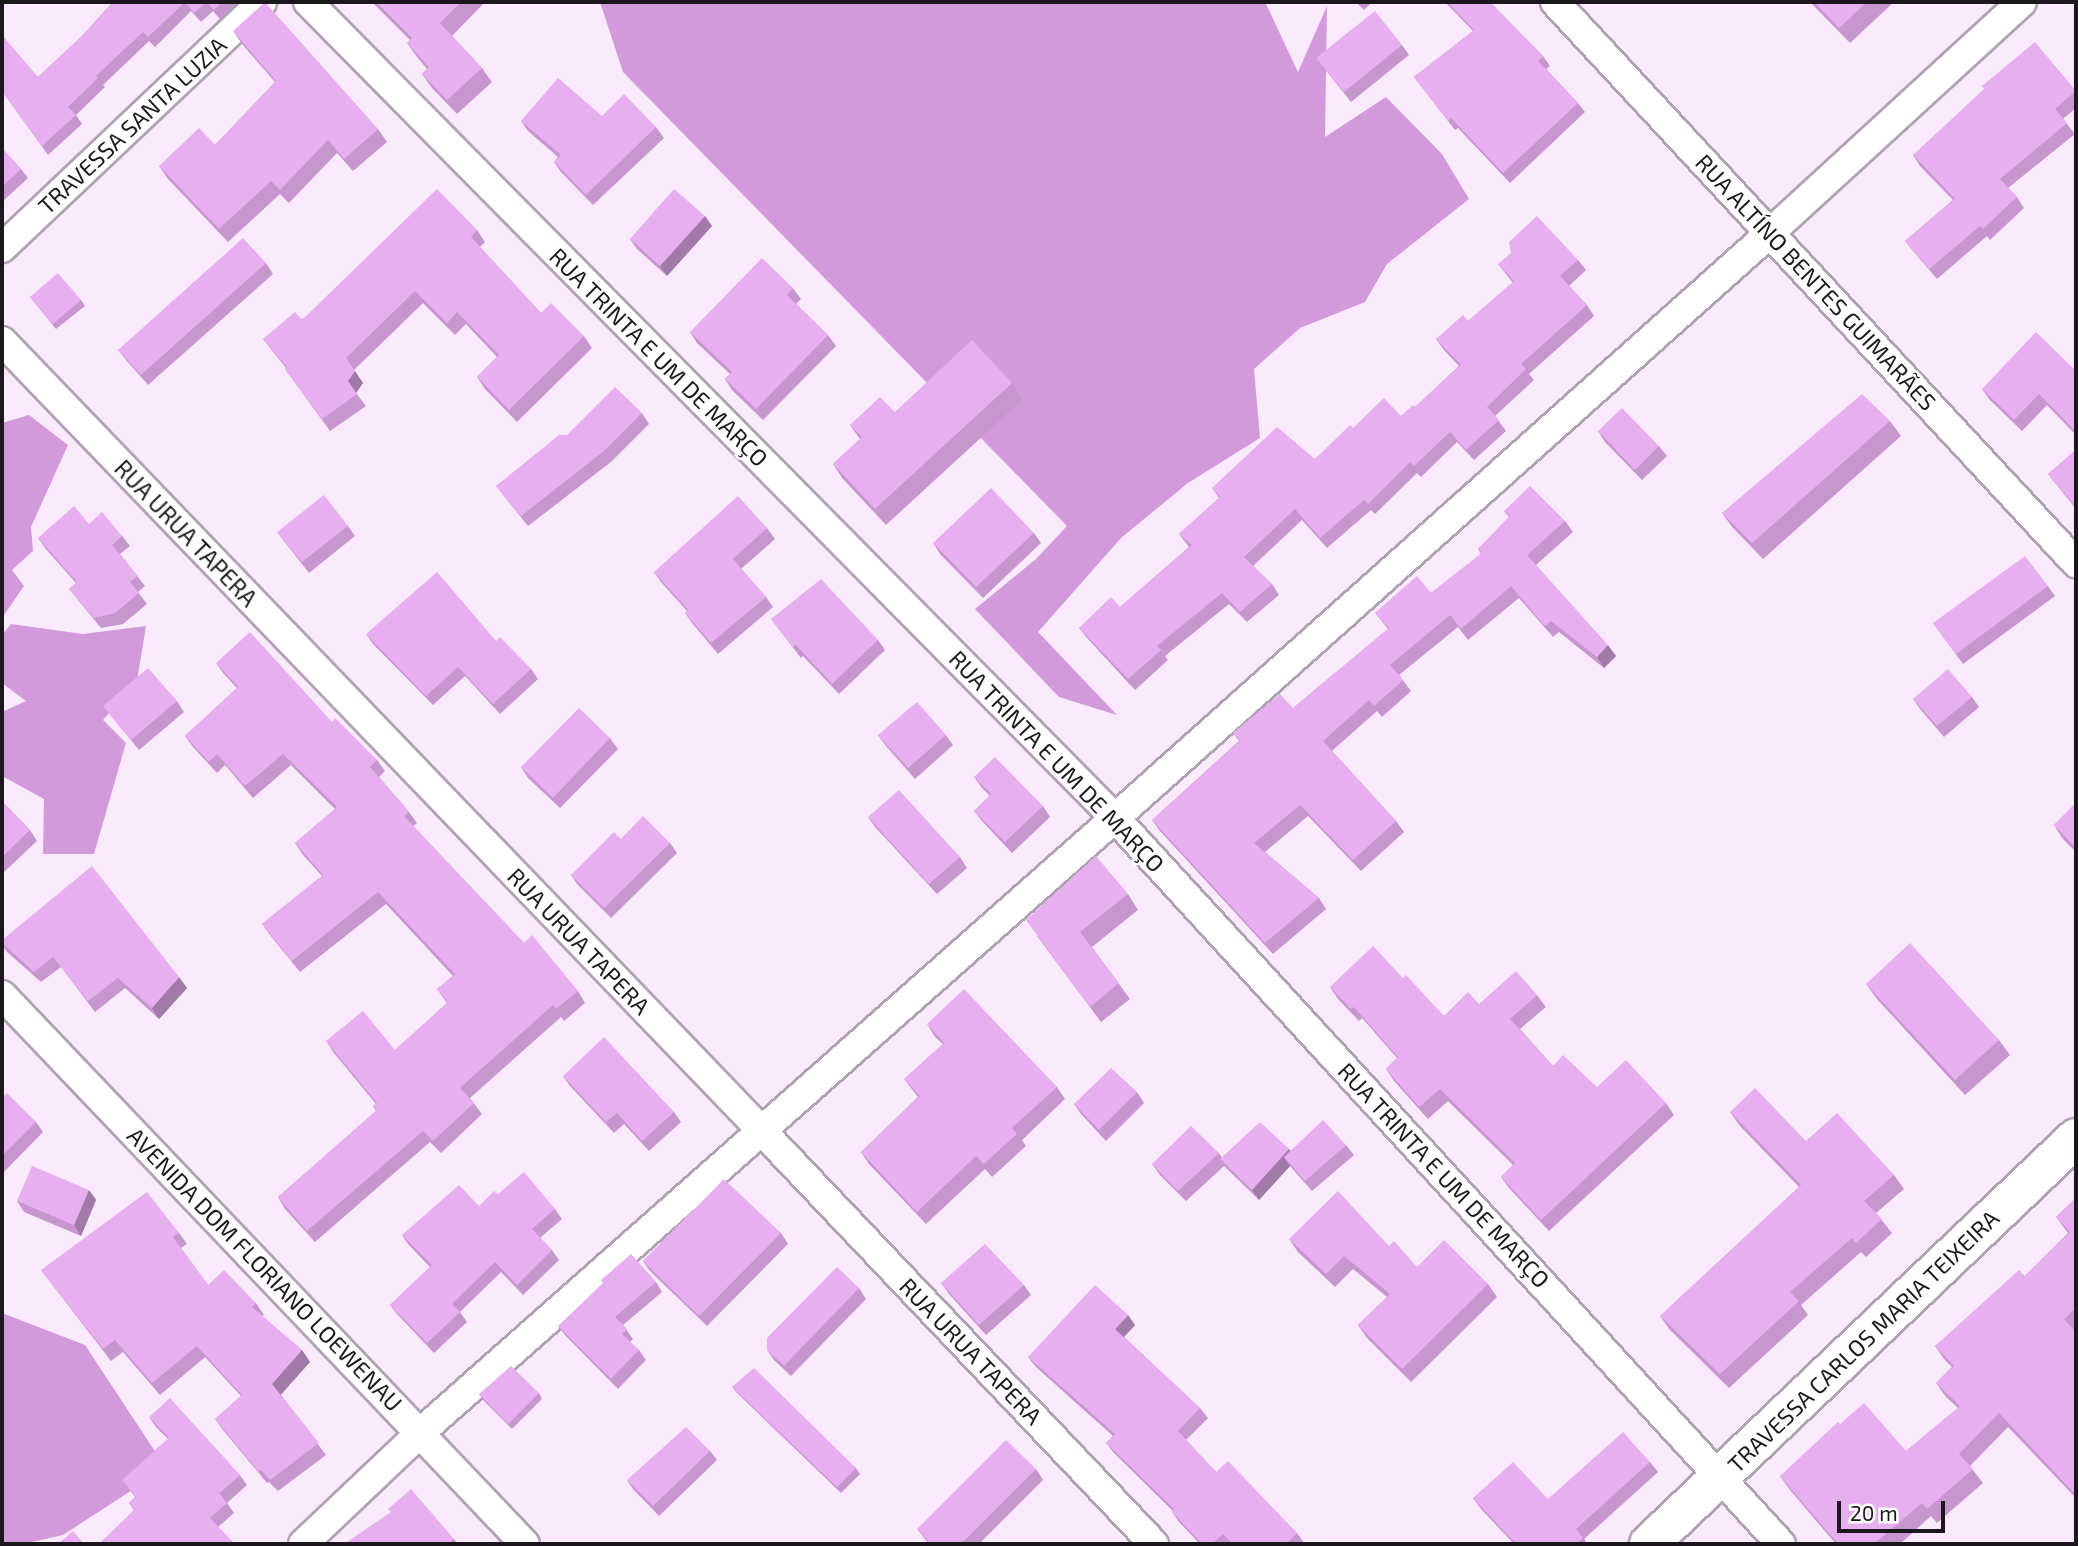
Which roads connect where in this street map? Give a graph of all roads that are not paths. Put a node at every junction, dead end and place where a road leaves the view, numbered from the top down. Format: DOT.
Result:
graph roads {
  1 [pos="262,2"];
  2 [pos="308,2"];
  3 [pos="1555,2"];
  4 [pos="2022,2"];
  5 [pos="1771,232"];
  6 [pos="2,248"];
  7 [pos="2,341"];
  8 [pos="2076,563"];
  9 [pos="1115,818"];
  10 [pos="2,995"];
  11 [pos="760,1129"];
  12 [pos="2076,1138"];
  13 [pos="421,1432"];
  14 [pos="1721,1477"];
  15 [pos="303,1544"];
  16 [pos="526,1544"];
  17 [pos="1154,1544"];
  18 [pos="1649,1544"];
  19 [pos="1781,1544"];
  1 -- 6 [label="street, TRAVESSA SANTA LUZIA"];
  2 -- 9 [label="street, RUA TRINTA E UM DE MARÇO"];
  3 -- 5 [label="street, RUA ALTÍNO BENTES GUIMARÃES"];
  4 -- 5 [label="street"];
  5 -- 8 [label="street, RUA ALTÍNO BENTES GUIMARÃES"];
  5 -- 9 [label="street"];
  7 -- 11 [label="street, RUA URUA TAPERA"];
  9 -- 11 [label="street"];
  9 -- 14 [label="street, RUA TRINTA E UM DE MARÇO"];
  10 -- 13 [label="street, AVENIDA DOM FLORIANO LOEWENAU"];
  11 -- 13 [label="street"];
  11 -- 17 [label="street, RUA URUA TAPERA"];
  12 -- 14 [label="main road, TRAVESSA CARLOS MARIA TEIXEIRA"];
  13 -- 15 [label="street"];
  13 -- 16 [label="street, AVENIDA DOM FLORIANO LOEWENAU"];
  14 -- 18 [label="main road, TRAVESSA CARLOS MARIA TEIXEIRA"];
  14 -- 19 [label="street, RUA TRINTA E UM DE MARÇO"];
}
